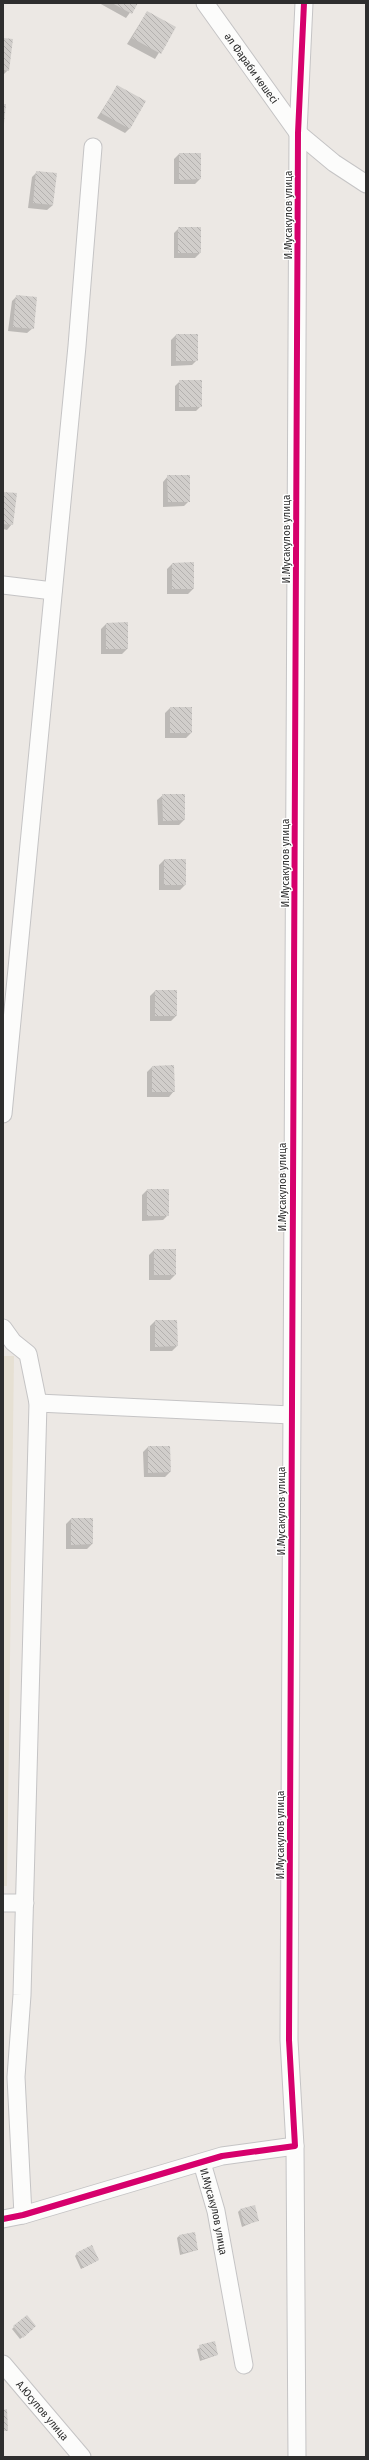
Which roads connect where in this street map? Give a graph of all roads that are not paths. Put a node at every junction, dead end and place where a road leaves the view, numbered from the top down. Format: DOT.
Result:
graph roads {
  1 [pos="205,3"];
  2 [pos="304,3"];
  3 [pos="298,133"];
  4 [pos="93,147"];
  5 [pos="366,184"];
  6 [pos="3,585"];
  7 [pos="53,591"];
  8 [pos="3,1114"];
  9 [pos="3,1328"];
  10 [pos="38,1404"];
  11 [pos="291,1415"];
  12 [pos="3,1903"];
  13 [pos="25,1903"];
  14 [pos="295,2146"];
  15 [pos="202,2162"];
  16 [pos="23,2215"];
  17 [pos="3,2219"];
  18 [pos="3,2364"];
  19 [pos="244,2365"];
  20 [pos="82,2457"];
  21 [pos="297,2457"];
  1 -- 3 [label="street, әл Фараби көшесі"];
  2 -- 3 [label="street, И.Мусакулов улица"];
  3 -- 5 [label="street, әл Фараби көшесі"];
  3 -- 11 [label="street, И.Мусакулов улица"];
  4 -- 7 [label="street"];
  6 -- 7 [label="street"];
  7 -- 8 [label="street"];
  9 -- 10 [label="street"];
  10 -- 11 [label="street"];
  10 -- 13 [label="street"];
  11 -- 14 [label="street, И.Мусакулов улица"];
  12 -- 13 [label="street"];
  13 -- 16 [label="street"];
  14 -- 15 [label="street, И.Мусакулов улица"];
  14 -- 21 [label="street"];
  15 -- 16 [label="street"];
  15 -- 19 [label="street, И.Мусакулов улица"];
  16 -- 17 [label="street"];
  18 -- 20 [label="street, А.Юсупов улица"];
}
